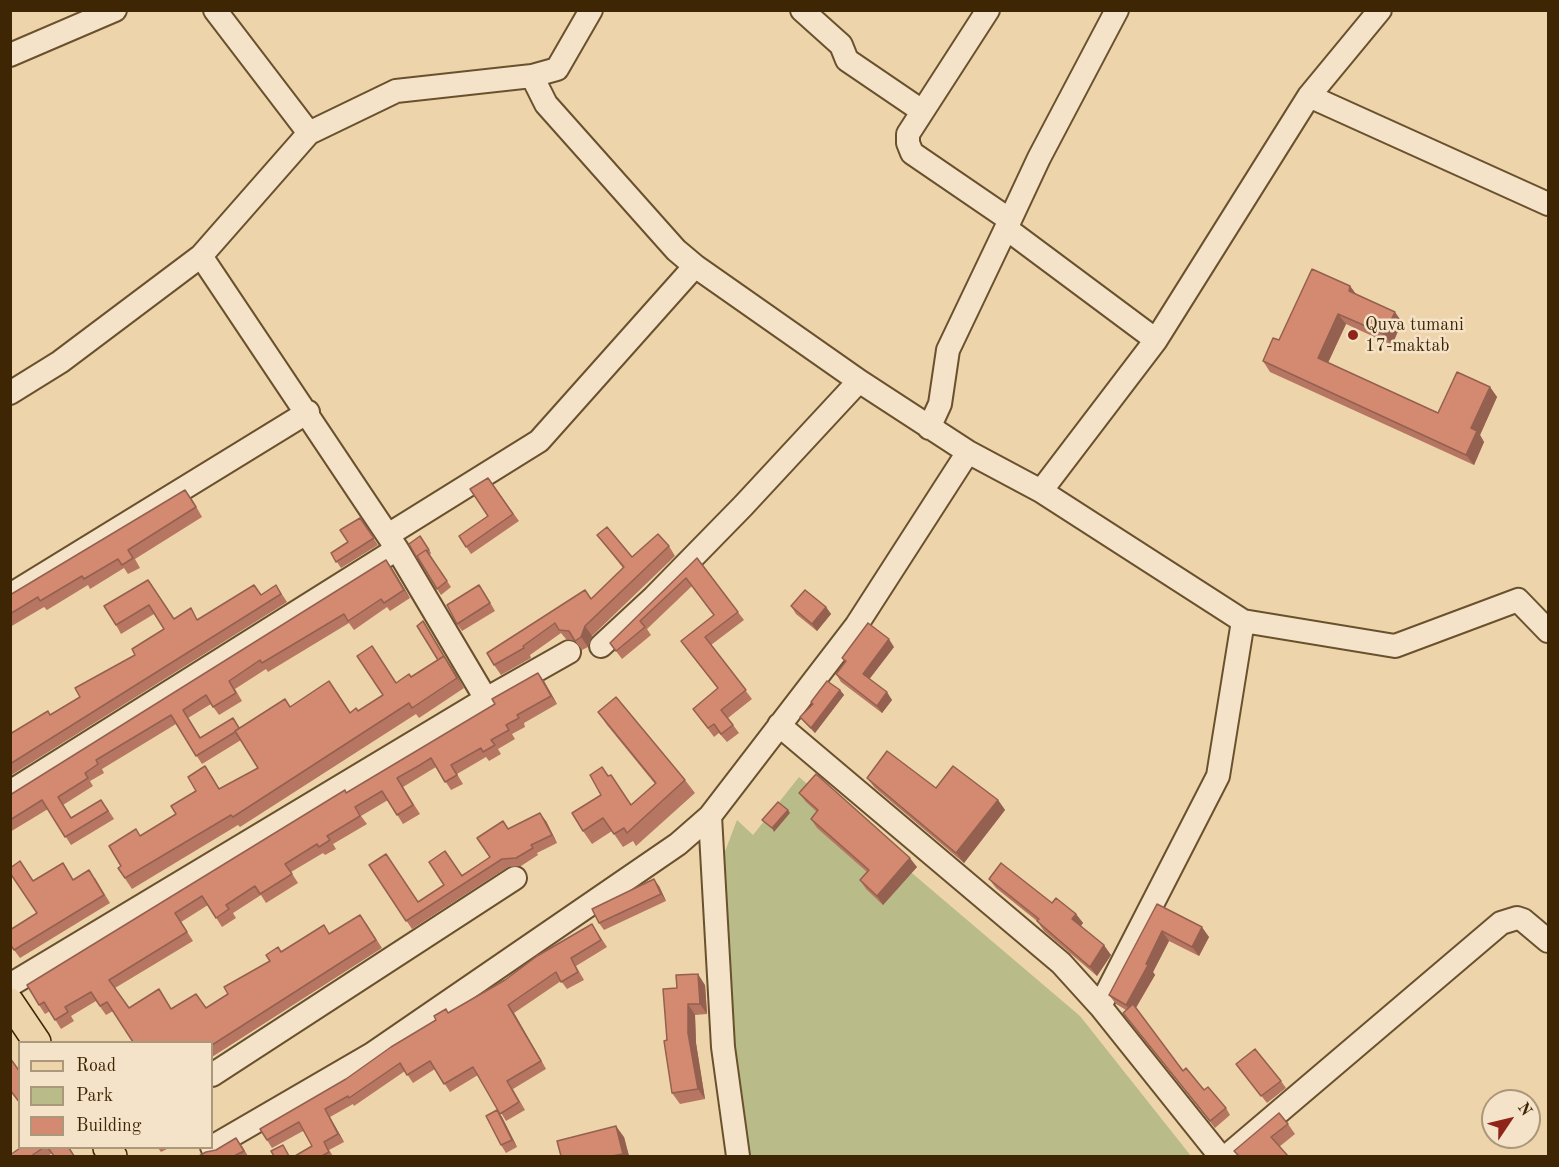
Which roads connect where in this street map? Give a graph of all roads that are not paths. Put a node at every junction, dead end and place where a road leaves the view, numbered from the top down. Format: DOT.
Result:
graph roads {
  1 [pos="115,10"];
  2 [pos="215,10"];
  3 [pos="591,10"];
  4 [pos="802,10"];
  5 [pos="988,10"];
  6 [pos="1117,10"];
  7 [pos="1380,10"];
  8 [pos="10,55"];
  9 [pos="532,76"];
  10 [pos="1309,96"];
  11 [pos="922,111"];
  12 [pos="309,133"];
  13 [pos="1548,204"];
  14 [pos="1009,224"];
  15 [pos="201,256"];
  16 [pos="695,266"];
  17 [pos="1156,340"];
  18 [pos="859,381"];
  19 [pos="10,393"];
  20 [pos="308,412"];
  21 [pos="929,428"];
  22 [pos="968,452"];
  23 [pos="1041,491"];
  24 [pos="392,542"];
  25 [pos="10,595"];
  26 [pos="1243,621"];
  27 [pos="1548,631"];
  28 [pos="601,646"];
  29 [pos="569,652"];
  30 [pos="486,699"];
  31 [pos="779,725"];
  32 [pos="10,792"];
  33 [pos="710,816"];
  34 [pos="515,878"];
  35 [pos="1548,941"];
  36 [pos="10,985"];
  37 [pos="10,1002"];
  38 [pos="1100,1006"];
  39 [pos="36,1041"];
  40 [pos="213,1074"];
  41 [pos="213,1146"];
  42 [pos="738,1156"];
  43 [pos="1220,1156"];
  44 [pos="1227,1156"];
  1 -- 8 [label="street"];
  2 -- 12 [label="street"];
  3 -- 9 [label="street"];
  4 -- 11 [label="street"];
  5 -- 11 [label="street"];
  6 -- 14 [label="street"];
  7 -- 10 [label="street"];
  9 -- 12 [label="street"];
  9 -- 16 [label="street"];
  10 -- 13 [label="street"];
  10 -- 17 [label="street"];
  11 -- 14 [label="street"];
  12 -- 15 [label="street"];
  14 -- 17 [label="street"];
  14 -- 21 [label="street"];
  15 -- 19 [label="street"];
  15 -- 20 [label="street"];
  16 -- 18 [label="street"];
  16 -- 24 [label="street"];
  17 -- 23 [label="street"];
  18 -- 21 [label="street"];
  18 -- 28 [label="street"];
  20 -- 24 [label="street"];
  20 -- 25 [label="street"];
  21 -- 22 [label="street"];
  22 -- 23 [label="street"];
  22 -- 31 [label="street"];
  23 -- 26 [label="street"];
  24 -- 30 [label="street"];
  24 -- 32 [label="street"];
  26 -- 27 [label="street"];
  26 -- 38 [label="street"];
  29 -- 30 [label="street"];
  30 -- 36 [label="street"];
  31 -- 33 [label="street"];
  31 -- 38 [label="street"];
  33 -- 41 [label="street"];
  33 -- 42 [label="street"];
  34 -- 40 [label="street"];
  35 -- 44 [label="street"];
  37 -- 39 [label="main road"];
  38 -- 43 [label="street"];
}
